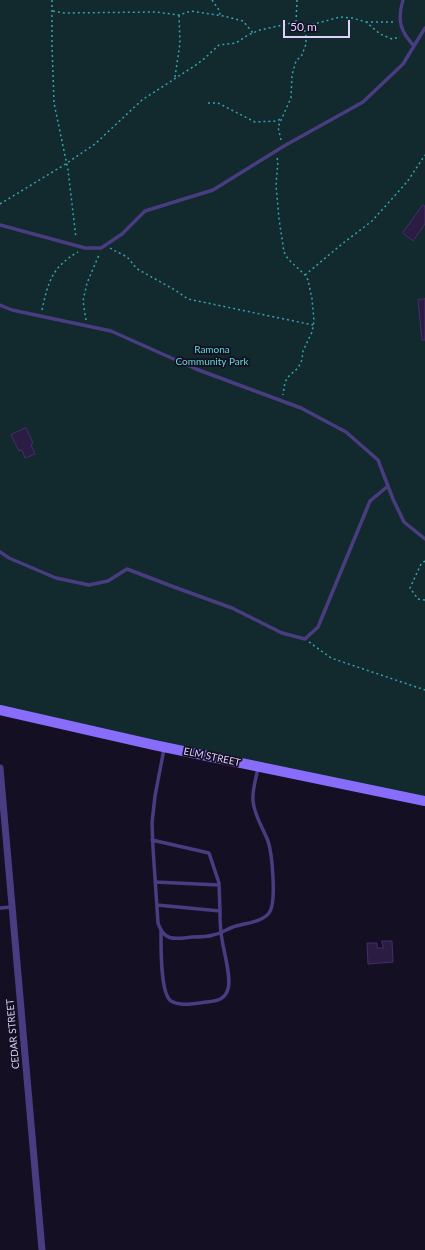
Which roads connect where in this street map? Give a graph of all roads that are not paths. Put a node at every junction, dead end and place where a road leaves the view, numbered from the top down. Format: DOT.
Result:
graph roads {
  1 [pos="403,0"];
  2 [pos="425,28"];
  3 [pos="414,46"];
  4 [pos="0,225"];
  5 [pos="0,305"];
  6 [pos="388,486"];
  7 [pos="425,539"];
  8 [pos="0,552"];
  9 [pos="0,710"];
  10 [pos="164,748"];
  11 [pos="258,767"];
  12 [pos="0,768"];
  13 [pos="425,801"];
  14 [pos="152,840"];
  15 [pos="155,882"];
  16 [pos="219,885"];
  17 [pos="157,906"];
  18 [pos="12,907"];
  19 [pos="0,908"];
  20 [pos="220,911"];
  21 [pos="161,930"];
  22 [pos="221,932"];
  23 [pos="42,1250"];
  1 -- 3 [label="lane"];
  2 -- 3 [label="lane"];
  3 -- 4 [label="lane"];
  5 -- 6 [label="lane"];
  6 -- 7 [label="lane"];
  6 -- 8 [label="lane"];
  9 -- 10 [label="street, ELM STREET"];
  10 -- 11 [label="street, ELM STREET"];
  10 -- 14 [label="lane"];
  11 -- 13 [label="street, ELM STREET"];
  11 -- 22 [label="lane"];
  12 -- 18 [label="street, CEDAR STREET"];
  14 -- 15 [label="lane"];
  14 -- 16 [label="lane"];
  15 -- 16 [label="lane"];
  15 -- 17 [label="lane"];
  16 -- 20 [label="lane"];
  17 -- 20 [label="lane"];
  17 -- 21 [label="lane"];
  18 -- 19 [label="lane"];
  18 -- 23 [label="street, CEDAR STREET"];
  20 -- 22 [label="lane"];
  21 -- 22 [label="lane"];
  21 -- 22 [label="lane"];
}
